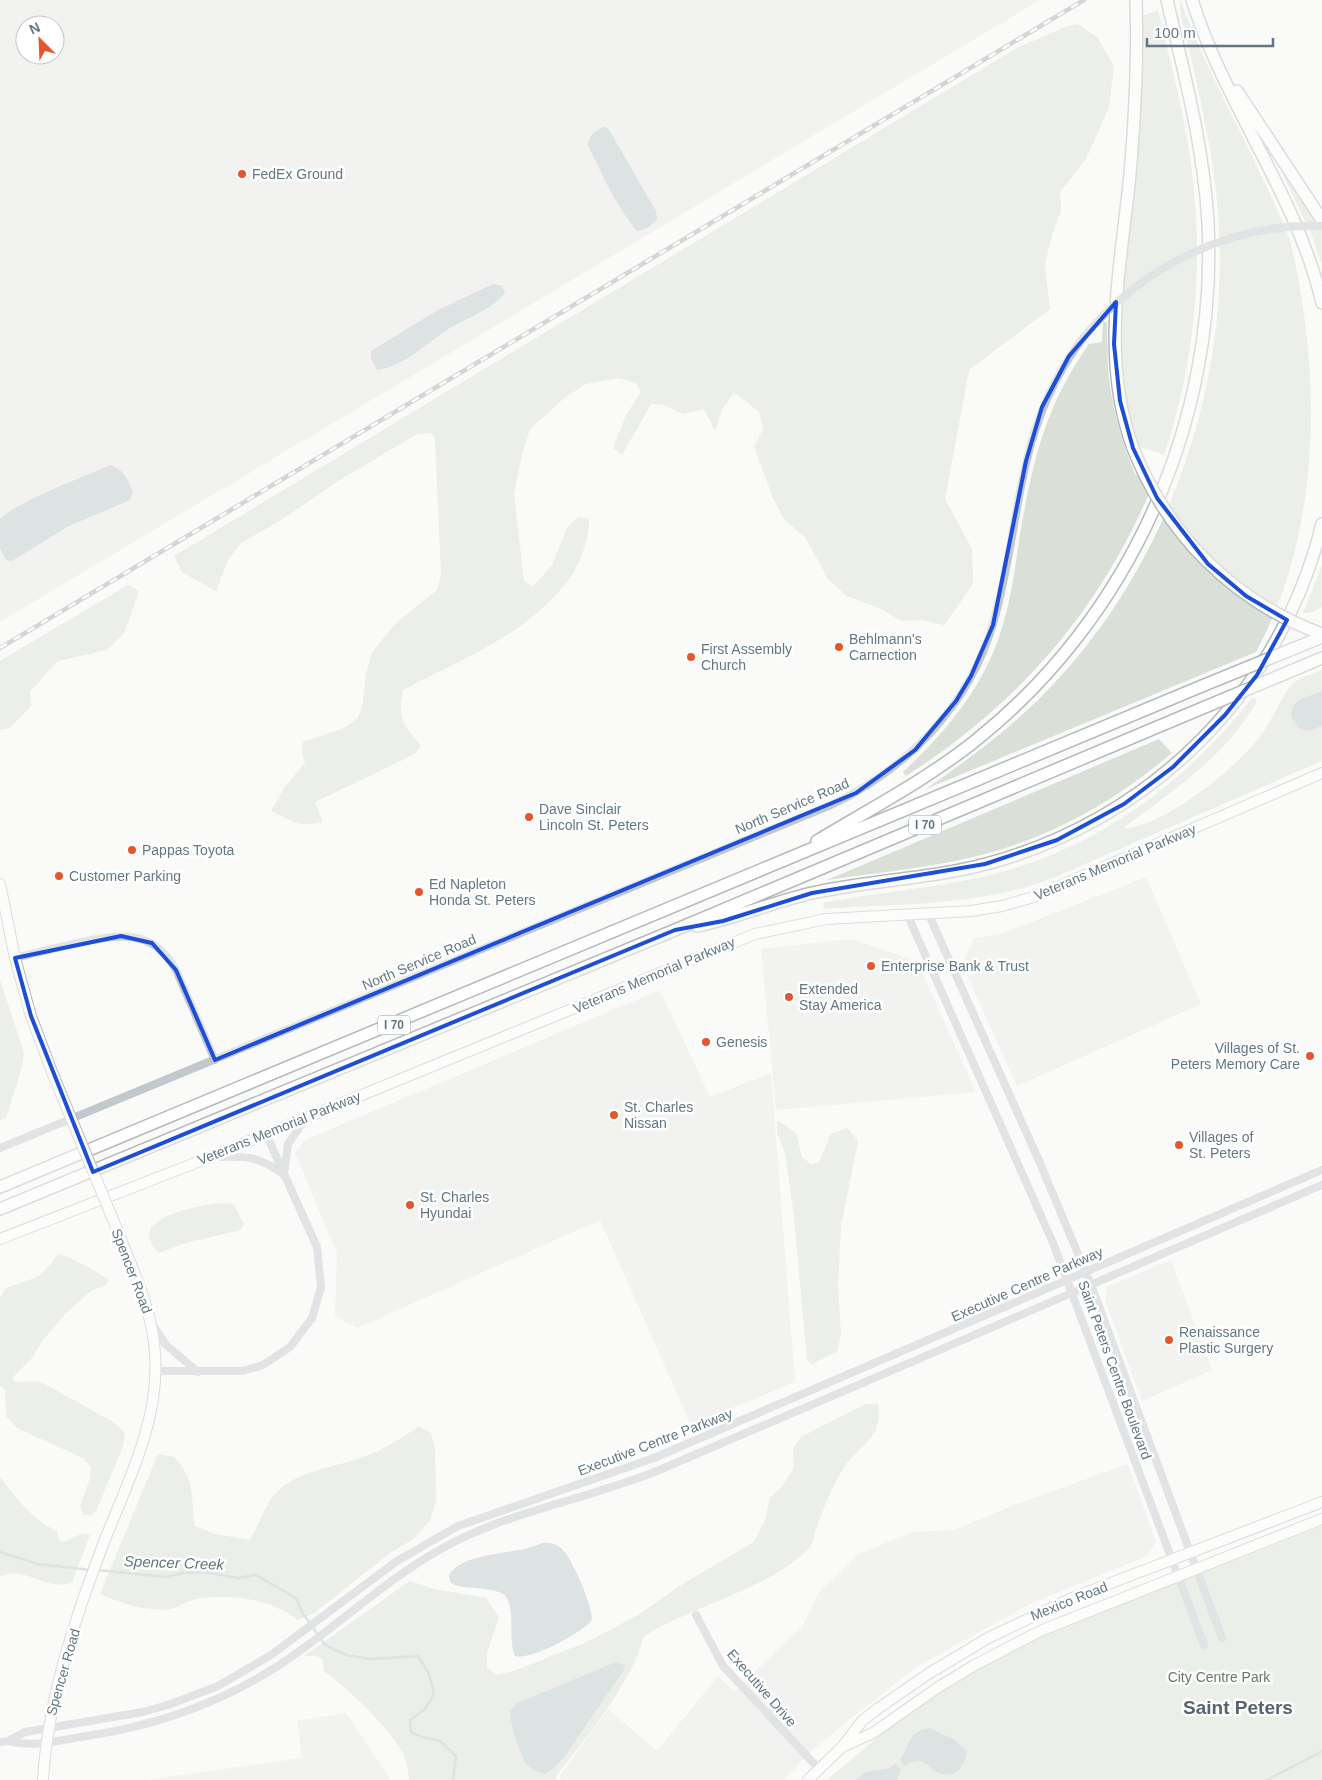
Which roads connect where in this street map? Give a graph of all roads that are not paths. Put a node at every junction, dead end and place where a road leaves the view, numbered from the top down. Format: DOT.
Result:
graph roads {
  1 [pos="1136,0"];
  2 [pos="1192,0"];
  3 [pos="1168,4"];
  4 [pos="1218,65"];
  5 [pos="1322,220"];
  6 [pos="1322,226"];
  7 [pos="1322,303"];
  8 [pos="1322,524"];
  9 [pos="1322,635"];
  10 [pos="1322,658"];
  11 [pos="1322,773"];
  12 [pos="786,860"];
  13 [pos="0,884"];
  14 [pos="929,915"];
  15 [pos="908,916"];
  16 [pos="675,930"];
  17 [pos="14,958"];
  18 [pos="215,1060"];
  19 [pos="308,1117"];
  20 [pos="266,1134"];
  21 [pos="0,1148"];
  22 [pos="208,1158"];
  23 [pos="1322,1170"];
  24 [pos="284,1175"];
  25 [pos="1322,1185"];
  26 [pos="0,1187"];
  27 [pos="0,1209"];
  28 [pos="0,1239"];
  29 [pos="1085,1271"];
  30 [pos="1068,1279"];
  31 [pos="1091,1285"];
  32 [pos="1073,1293"];
  33 [pos="151,1322"];
  34 [pos="156,1371"];
  35 [pos="198,1372"];
  36 [pos="1322,1502"];
  37 [pos="1322,1519"];
  38 [pos="1190,1554"];
  39 [pos="1172,1561"];
  40 [pos="1196,1570"];
  41 [pos="1178,1576"];
  42 [pos="696,1615"];
  43 [pos="1222,1638"];
  44 [pos="1204,1645"];
  45 [pos="48,1728"];
  46 [pos="4,1742"];
  47 [pos="45,1742"];
  48 [pos="843,1746"];
  49 [pos="819,1769"];
  50 [pos="43,1780"];
  51 [pos="808,1780"];
  1 -- 9 [label="highway, bridge"];
  2 -- 4 [label="highway"];
  3 -- 12 [label="highway"];
  4 -- 5 [label="highway"];
  4 -- 7 [label="highway"];
  6 -- 18 [label="street, North Service Road, bridge"];
  8 -- 16 [label="highway"];
  9 -- 12 [label="highway, I 70, bridge"];
  10 -- 16 [label="highway, I 70, bridge"];
  11 -- 14 [label="main road, Veterans Memorial Parkway"];
  12 -- 26 [label="highway, I 70"];
  13 -- 17 [label="main road, Spencer Road"];
  14 -- 15 [label="main road, Veterans Memorial Parkway"];
  14 -- 29 [label="street, Saint Peters Centre Boulevard"];
  15 -- 19 [label="main road, Veterans Memorial Parkway"];
  15 -- 30 [label="street, Saint Peters Centre Boulevard"];
  16 -- 27 [label="highway, I 70"];
  17 -- 18 [label="street"];
  17 -- 33 [label="main road, Spencer Road, bridge"];
  18 -- 21 [label="street, North Service Road"];
  19 -- 20 [label="main road, Veterans Memorial Parkway"];
  19 -- 24 [label="street"];
  20 -- 22 [label="main road, Veterans Memorial Parkway"];
  20 -- 24 [label="street"];
  22 -- 24 [label="street"];
  22 -- 28 [label="main road, Veterans Memorial Parkway"];
  23 -- 29 [label="street, Executive Centre Parkway"];
  24 -- 35 [label="street"];
  25 -- 31 [label="street, Executive Centre Parkway"];
  29 -- 30 [label="street, Executive Centre Parkway"];
  29 -- 31 [label="street, Saint Peters Centre Boulevard"];
  30 -- 32 [label="street, Saint Peters Centre Boulevard"];
  30 -- 45 [label="street, Executive Centre Parkway"];
  31 -- 32 [label="street, Executive Centre Parkway"];
  31 -- 38 [label="street, Saint Peters Centre Boulevard"];
  32 -- 39 [label="street, Saint Peters Centre Boulevard"];
  32 -- 47 [label="street, Executive Centre Parkway"];
  33 -- 34 [label="main road, Spencer Road"];
  33 -- 35 [label="street"];
  34 -- 35 [label="street"];
  34 -- 45 [label="main road, Spencer Road"];
  36 -- 38 [label="main road, Mexico Road"];
  37 -- 40 [label="main road, Mexico Road"];
  38 -- 39 [label="main road, Mexico Road"];
  38 -- 40 [label="street, Saint Peters Centre Boulevard"];
  39 -- 41 [label="street, Saint Peters Centre Boulevard"];
  39 -- 48 [label="main road, Mexico Road"];
  40 -- 41 [label="main road, Mexico Road"];
  40 -- 43 [label="street, Saint Peters Centre Boulevard"];
  41 -- 44 [label="street, Saint Peters Centre Boulevard"];
  41 -- 48 [label="main road, Mexico Road"];
  42 -- 49 [label="street, Executive Drive"];
  45 -- 46 [label="street, Executive Centre Parkway"];
  45 -- 47 [label="main road, Spencer Road"];
  46 -- 47 [label="street, Executive Centre Parkway"];
  47 -- 50 [label="main road, Spencer Road"];
  48 -- 49 [label="main road, Mexico Road"];
  49 -- 51 [label="main road, Mexico Road"];
}
